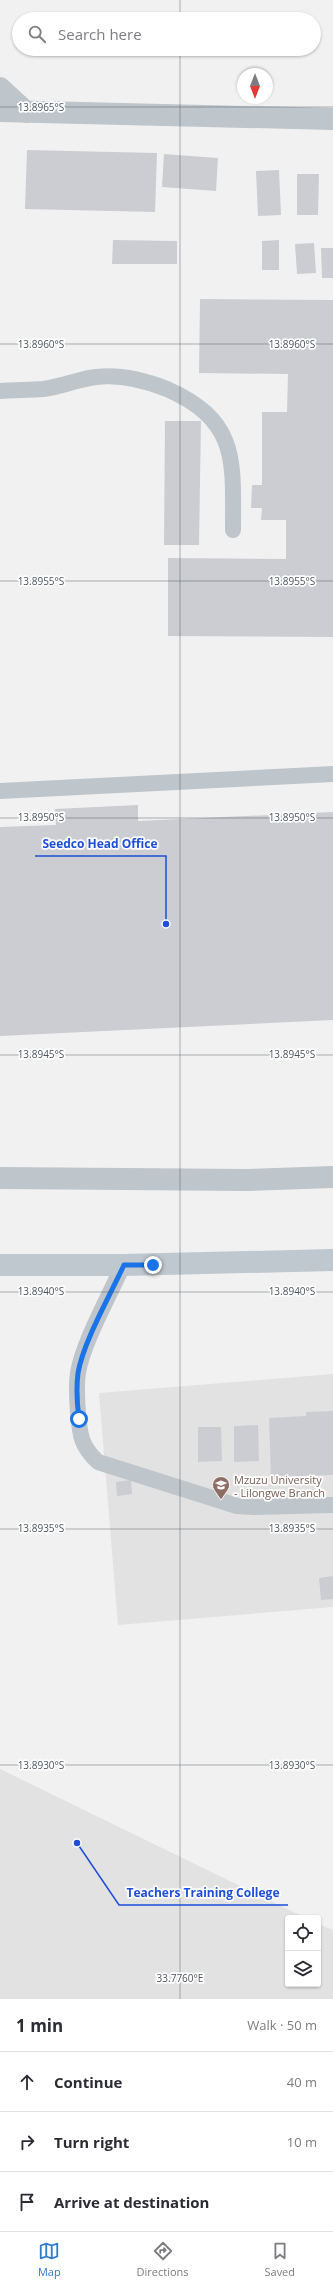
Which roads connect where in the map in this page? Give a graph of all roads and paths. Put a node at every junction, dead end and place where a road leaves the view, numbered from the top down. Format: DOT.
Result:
graph roads {
  1 [pos="0,88"];
  2 [pos="0,107"];
  3 [pos="0,111"];
  4 [pos="26,112"];
  5 [pos="333,119"];
  6 [pos="0,391"];
  7 [pos="233,530"];
  8 [pos="333,774"];
  9 [pos="0,791"];
  10 [pos="333,1177"];
  11 [pos="0,1178"];
  12 [pos="333,1260"];
  13 [pos="0,1265"];
  14 [pos="124,1265"];
  15 [pos="333,1504"];
  1 -- 4 [label="street"];
  2 -- 4 [label="street"];
  3 -- 4 [label="street"];
  4 -- 5 [label="street"];
  6 -- 7 [label="lane"];
  8 -- 9 [label="lane"];
  10 -- 11 [label="street"];
  12 -- 14 [label="main road"];
  13 -- 14 [label="main road"];
  14 -- 15 [label="lane"];
}
